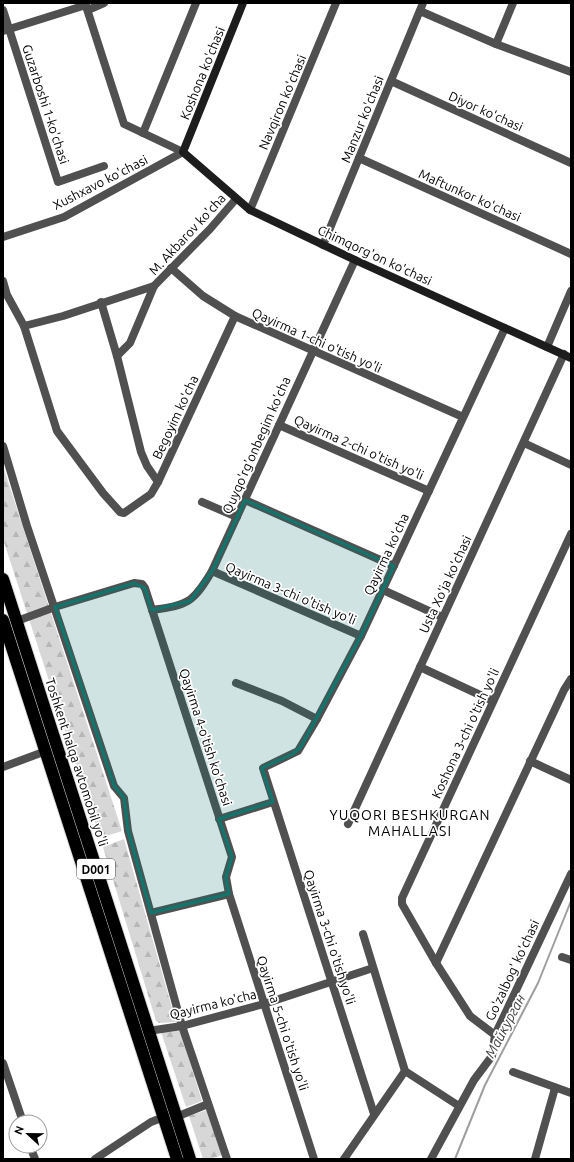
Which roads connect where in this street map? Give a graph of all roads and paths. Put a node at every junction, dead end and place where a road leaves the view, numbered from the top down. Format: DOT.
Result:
graph roads {
  1 [pos="104,3"];
  2 [pos="196,3"];
  3 [pos="243,3"];
  4 [pos="336,3"];
  5 [pos="423,3"];
  6 [pos="513,3"];
  7 [pos="86,6"];
  8 [pos="3,10"];
  9 [pos="420,11"];
  10 [pos="6,30"];
  11 [pos="496,44"];
  12 [pos="571,72"];
  13 [pos="391,81"];
  14 [pos="143,133"];
  15 [pos="183,152"];
  16 [pos="359,158"];
  17 [pos="571,162"];
  18 [pos="104,166"];
  19 [pos="236,199"];
  20 [pos="250,210"];
  21 [pos="3,237"];
  22 [pos="323,245"];
  23 [pos="571,254"];
  24 [pos="355,260"];
  25 [pos="171,268"];
  26 [pos="3,281"];
  27 [pos="154,286"];
  28 [pos="571,291"];
  29 [pos="101,302"];
  30 [pos="235,316"];
  31 [pos="24,326"];
  32 [pos="505,328"];
  33 [pos="547,347"];
  34 [pos="312,351"];
  35 [pos="117,356"];
  36 [pos="567,356"];
  37 [pos="463,417"];
  38 [pos="279,424"];
  39 [pos="524,443"];
  40 [pos="3,446"];
  41 [pos="571,465"];
  42 [pos="158,482"];
  43 [pos="429,491"];
  44 [pos="245,500"];
  45 [pos="202,502"];
  46 [pos="237,517"];
  47 [pos="571,534"];
  48 [pos="394,566"];
  49 [pos="212,571"];
  50 [pos="3,579"];
  51 [pos="383,590"];
  52 [pos="55,607"];
  53 [pos="152,610"];
  54 [pos="442,617"];
  55 [pos="3,620"];
  56 [pos="17,621"];
  57 [pos="362,636"];
  58 [pos="420,667"];
  59 [pos="571,679"];
  60 [pos="236,683"];
  61 [pos="493,701"];
  62 [pos="317,719"];
  63 [pos="46,752"];
  64 [pos="530,761"];
  65 [pos="3,767"];
  66 [pos="263,768"];
  67 [pos="571,780"];
  68 [pos="273,802"];
  69 [pos="219,819"];
  70 [pos="348,824"];
  71 [pos="571,874"];
  72 [pos="569,883"];
  73 [pos="229,894"];
  74 [pos="151,913"];
  75 [pos="362,934"];
  76 [pos="562,957"];
  77 [pos="571,960"];
  78 [pos="436,963"];
  79 [pos="373,968"];
  80 [pos="332,981"];
  81 [pos="264,1004"];
  82 [pos="182,1026"];
  83 [pos="148,1031"];
  84 [pos="495,1034"];
  85 [pos="148,1048"];
  86 [pos="3,1063"];
  87 [pos="405,1071"];
  88 [pos="513,1072"];
  89 [pos="555,1088"];
  90 [pos="571,1093"];
  91 [pos="208,1104"];
  92 [pos="459,1106"];
  93 [pos="19,1114"];
  94 [pos="374,1114"];
  95 [pos="170,1117"];
  96 [pos="225,1158"];
  97 [pos="95,1159"];
  98 [pos="177,1159"];
  99 [pos="190,1159"];
  100 [pos="314,1159"];
  101 [pos="344,1159"];
  102 [pos="431,1159"];
  103 [pos="535,1159"];
  1 -- 7 [label="street"];
  2 -- 14 [label="street"];
  3 -- 15 [label="street, Koshona ko'chasi"];
  4 -- 20 [label="street, Navqiron ko'chasi"];
  5 -- 9 [label="street, Manzur ko'chasi"];
  6 -- 11 [label="street"];
  7 -- 10 [label="street"];
  7 -- 14 [label="street"];
  8 -- 10 [label="street, Guzarboshi 1-ko'chasi"];
  9 -- 11 [label="street"];
  9 -- 13 [label="street, Manzur ko'chasi"];
  10 -- 18 [label="street, Guzarboshi 1-ko'chasi"];
  11 -- 12 [label="street"];
  13 -- 16 [label="street, Manzur ko'chasi"];
  13 -- 17 [label="street, Diyor ko'chasi"];
  14 -- 15 [label="street"];
  15 -- 19 [label="street, Chimqorg'on ko'chasi"];
  15 -- 21 [label="street, Xushxavo ko'chasi"];
  16 -- 22 [label="street, Manzur ko'chasi"];
  16 -- 23 [label="street, Maftunkor ko'chasi"];
  19 -- 20 [label="street, Chimqorg'on ko'chasi"];
  19 -- 25 [label="street, M. Akbarov ko'cha"];
  20 -- 22 [label="street, Chimqorg'on ko'chasi"];
  22 -- 24 [label="street, Chimqorg'on ko'chasi"];
  24 -- 32 [label="street, Chimqorg'on ko'chasi"];
  24 -- 34 [label="street, Quyqo'rg'onbegim ko'cha"];
  25 -- 27 [label="street, M. Akbarov ko'cha"];
  25 -- 30 [label="street, Qayirma 1-chi o'tish yo'li"];
  26 -- 31 [label="street"];
  27 -- 29 [label="street, M. Akbarov ko'cha"];
  27 -- 35 [label="street, M. Akbarov ko'cha"];
  28 -- 33 [label="street"];
  29 -- 31 [label="street, M. Akbarov ko'cha"];
  29 -- 35 [label="street"];
  30 -- 34 [label="street, Qayirma 1-chi o'tish yo'li"];
  30 -- 42 [label="street, Begoyim ko'cha"];
  31 -- 42 [label="street, Begoyim ko'cha"];
  32 -- 33 [label="street, Chimqorg'on ko'chasi"];
  32 -- 37 [label="street, Qayirma ko'cha"];
  33 -- 36 [label="street, Chimqorg'on ko'chasi"];
  34 -- 37 [label="street, Qayirma 1-chi o'tish yo'li"];
  34 -- 38 [label="street, Quyqo'rg'onbegim ko'cha"];
  35 -- 42 [label="street"];
  36 -- 39 [label="street, Usta Xo'ja ko'chasi"];
  37 -- 43 [label="street, Qayirma ko'cha"];
  38 -- 43 [label="street, Qayirma 2-chi o'tish yo'li"];
  38 -- 44 [label="street, Quyqo'rg'onbegim ko'cha"];
  39 -- 41 [label="street"];
  39 -- 54 [label="street, Usta Xo'ja ko'chasi"];
  40 -- 52 [label="street"];
  43 -- 48 [label="street, Qayirma ko'cha"];
  44 -- 46 [label="street, Quyqo'rg'onbegim ko'cha"];
  44 -- 48 [label="street"];
  45 -- 46 [label="street"];
  46 -- 49 [label="street, Quyqo'rg'onbegim ko'cha"];
  47 -- 61 [label="street, Koshona 3-chi o'tish yo'li"];
  48 -- 51 [label="street, Qayirma ko'cha"];
  49 -- 53 [label="street, Quyqo'rg'onbegim ko'cha"];
  49 -- 57 [label="street, Qayirma 3-chi o'tish yo'li"];
  50 -- 56 [label="highway, Toshkent halqa avtomobil yo'li / D001"];
  51 -- 54 [label="street"];
  51 -- 57 [label="street, Qayirma ko'cha"];
  52 -- 53 [label="street, Qayirma 4-o'tish ko'chasi"];
  52 -- 56 [label="street"];
  52 -- 74 [label="street"];
  53 -- 69 [label="street, Qayirma 4-o'tish ko'chasi"];
  54 -- 58 [label="street, Usta Xo'ja ko'chasi"];
  55 -- 63 [label="highway, Toshkent halqa avtomobil yo'li / D001"];
  56 -- 83 [label="highway, Toshkent halqa avtomobil yo'li / D001"];
  57 -- 62 [label="street, Qayirma ko'cha"];
  58 -- 61 [label="street"];
  58 -- 70 [label="street, Usta Xo'ja ko'chasi"];
  59 -- 64 [label="street"];
  60 -- 62 [label="street"];
  61 -- 78 [label="street, Koshona 3-chi o'tish yo'li"];
  62 -- 66 [label="street, Qayirma ko'cha"];
  63 -- 65 [label="street"];
  63 -- 85 [label="highway, Toshkent halqa avtomobil yo'li / D001"];
  64 -- 67 [label="street"];
  64 -- 78 [label="street"];
  66 -- 68 [label="street, Qayirma 3-chi o'tish yo'li"];
  68 -- 69 [label="street"];
  68 -- 80 [label="street, Qayirma 3-chi o'tish yo'li"];
  69 -- 73 [label="street, Qayirma 4-o'tish ko'chasi"];
  71 -- 72 [label="street, Go'zalbog' ko'chasi"];
  72 -- 84 [label="street, Go'zalbog' ko'chasi"];
  73 -- 74 [label="street"];
  73 -- 81 [label="street, Qayirma 5-chi o'tish yo'li"];
  74 -- 82 [label="street"];
  75 -- 79 [label="street"];
  76 -- 77 [label="street"];
  78 -- 84 [label="street, Koshona 3-chi o'tish yo'li"];
  79 -- 80 [label="street, Qayirma ko'cha"];
  79 -- 87 [label="street"];
  80 -- 81 [label="street, Qayirma ko'cha"];
  80 -- 94 [label="street, Qayirma 3-chi o'tish yo'li"];
  81 -- 82 [label="street, Qayirma ko'cha"];
  81 -- 100 [label="street, Qayirma 5-chi o'tish yo'li"];
  82 -- 83 [label="street, Qayirma ko'cha"];
  82 -- 91 [label="street"];
  83 -- 85 [label="highway, Toshkent halqa avtomobil yo'li / D001"];
  84 -- 92 [label="street, Go'zalbog' ko'chasi"];
  85 -- 95 [label="highway, Toshkent halqa avtomobil yo'li / D001"];
  86 -- 93 [label="street"];
  87 -- 92 [label="street"];
  87 -- 94 [label="street"];
  88 -- 89 [label="street"];
  89 -- 90 [label="street"];
  89 -- 103 [label="street"];
  91 -- 95 [label="street"];
  91 -- 96 [label="street"];
  92 -- 102 [label="street, Go'zalbog' ko'chasi"];
  94 -- 101 [label="street"];
  95 -- 97 [label="street"];
  95 -- 98 [label="highway, Toshkent halqa avtomobil yo'li / D001"];
  95 -- 99 [label="highway, Toshkent halqa avtomobil yo'li / D001"];
}
